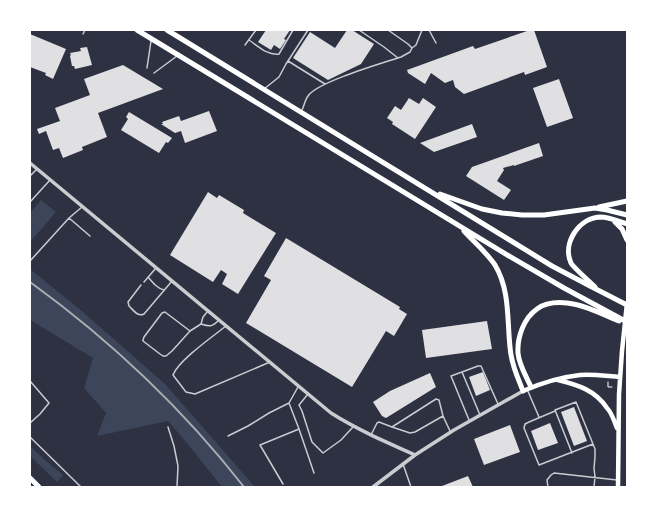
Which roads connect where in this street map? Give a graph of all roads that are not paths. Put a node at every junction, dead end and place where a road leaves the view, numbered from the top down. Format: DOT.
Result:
graph roads {
  1 [pos="85,30"];
  2 [pos="137,30"];
  3 [pos="167,30"];
  4 [pos="256,30"];
  5 [pos="293,30"];
  6 [pos="308,30"];
  7 [pos="359,30"];
  8 [pos="388,30"];
  9 [pos="422,30"];
  10 [pos="429,30"];
  11 [pos="83,34"];
  12 [pos="151,39"];
  13 [pos="249,40"];
  14 [pos="436,43"];
  15 [pos="246,45"];
  16 [pos="412,48"];
  17 [pos="178,55"];
  18 [pos="398,58"];
  19 [pos="288,61"];
  20 [pos="147,68"];
  21 [pos="154,73"];
  22 [pos="325,84"];
  23 [pos="264,89"];
  24 [pos="302,112"];
  25 [pos="30,163"];
  26 [pos="37,169"];
  27 [pos="30,176"];
  28 [pos="50,180"];
  29 [pos="431,191"];
  30 [pos="627,201"];
  31 [pos="30,202"];
  32 [pos="82,207"];
  33 [pos="595,208"];
  34 [pos="627,215"];
  35 [pos="69,218"];
  36 [pos="613,220"];
  37 [pos="627,224"];
  38 [pos="459,226"];
  39 [pos="90,236"];
  40 [pos="627,240"];
  41 [pos="30,261"];
  42 [pos="156,268"];
  43 [pos="148,277"];
  44 [pos="172,281"];
  45 [pos="144,282"];
  46 [pos="141,285"];
  47 [pos="164,290"];
  48 [pos="600,291"];
  49 [pos="627,304"];
  50 [pos="208,311"];
  51 [pos="219,320"];
  52 [pos="627,323"];
  53 [pos="201,324"];
  54 [pos="226,326"];
  55 [pos="190,331"];
  56 [pos="270,362"];
  57 [pos="462,372"];
  58 [pos="620,377"];
  59 [pos="556,380"];
  60 [pos="30,381"];
  61 [pos="298,386"];
  62 [pos="527,389"];
  63 [pos="308,394"];
  64 [pos="290,403"];
  65 [pos="499,405"];
  66 [pos="555,410"];
  67 [pos="580,414"];
  68 [pos="480,415"];
  69 [pos="578,415"];
  70 [pos="443,416"];
  71 [pos="539,417"];
  72 [pos="564,420"];
  73 [pos="470,421"];
  74 [pos="30,422"];
  75 [pos="560,422"];
  76 [pos="584,423"];
  77 [pos="581,424"];
  78 [pos="353,426"];
  79 [pos="168,427"];
  80 [pos="392,427"];
  81 [pos="299,429"];
  82 [pos="568,429"];
  83 [pos="563,430"];
  84 [pos="618,431"];
  85 [pos="451,432"];
  86 [pos="588,432"];
  87 [pos="585,434"];
  88 [pos="228,436"];
  89 [pos="371,436"];
  90 [pos="30,437"];
  91 [pos="571,439"];
  92 [pos="567,441"];
  93 [pos="593,444"];
  94 [pos="572,453"];
  95 [pos="415,455"];
  96 [pos="403,464"];
  97 [pos="314,473"];
  98 [pos="595,477"];
  99 [pos="30,478"];
  100 [pos="618,480"];
  101 [pos="283,484"];
  102 [pos="39,487"];
  103 [pos="81,487"];
  104 [pos="177,487"];
  105 [pos="373,487"];
  106 [pos="411,487"];
  107 [pos="548,487"];
  108 [pos="594,487"];
  109 [pos="618,487"];
  1 -- 11 [label="lane"];
  2 -- 12 [label="highway"];
  3 -- 23 [label="highway"];
  4 -- 13 [label="lane"];
  5 -- 13 [label="lane"];
  6 -- 19 [label="lane"];
  7 -- 18 [label="lane"];
  8 -- 16 [label="lane"];
  9 -- 16 [label="lane"];
  10 -- 14 [label="lane"];
  12 -- 17 [label="highway"];
  12 -- 20 [label="lane"];
  13 -- 15 [label="lane"];
  16 -- 18 [label="lane"];
  17 -- 21 [label="lane"];
  17 -- 38 [label="highway"];
  18 -- 22 [label="lane"];
  19 -- 22 [label="lane"];
  19 -- 23 [label="lane"];
  22 -- 24 [label="lane"];
  23 -- 24 [label="highway"];
  24 -- 29 [label="highway"];
  25 -- 26 [label="street"];
  26 -- 27 [label="lane"];
  26 -- 28 [label="street"];
  28 -- 31 [label="lane"];
  28 -- 32 [label="street"];
  29 -- 33 [label="highway"];
  29 -- 48 [label="highway"];
  30 -- 33 [label="highway"];
  32 -- 35 [label="lane"];
  32 -- 42 [label="street"];
  33 -- 34 [label="highway"];
  35 -- 39 [label="lane"];
  35 -- 41 [label="lane"];
  36 -- 37 [label="highway"];
  36 -- 40 [label="highway"];
  36 -- 48 [label="highway"];
  38 -- 52 [label="highway"];
  38 -- 62 [label="highway"];
  42 -- 43 [label="lane"];
  42 -- 44 [label="street"];
  43 -- 45 [label="lane"];
  43 -- 47 [label="lane"];
  44 -- 47 [label="lane"];
  44 -- 50 [label="street"];
  46 -- 47 [label="lane"];
  48 -- 49 [label="highway"];
  49 -- 58 [label="main road"];
  50 -- 51 [label="street"];
  50 -- 53 [label="lane"];
  51 -- 53 [label="lane"];
  51 -- 54 [label="street"];
  52 -- 62 [label="highway"];
  53 -- 55 [label="lane"];
  54 -- 56 [label="street"];
  54 -- 56 [label="lane"];
  55 -- 55 [label="lane"];
  56 -- 61 [label="street"];
  57 -- 65 [label="lane"];
  57 -- 68 [label="lane"];
  57 -- 73 [label="lane"];
  58 -- 59 [label="main road"];
  58 -- 84 [label="main road"];
  59 -- 62 [label="main road"];
  59 -- 84 [label="main road"];
  60 -- 74 [label="lane"];
  61 -- 63 [label="street"];
  61 -- 64 [label="lane"];
  62 -- 65 [label="street"];
  62 -- 71 [label="lane"];
  63 -- 78 [label="street"];
  63 -- 78 [label="lane"];
  64 -- 81 [label="lane"];
  64 -- 88 [label="lane"];
  65 -- 68 [label="street"];
  66 -- 67 [label="lane"];
  66 -- 71 [label="lane"];
  66 -- 75 [label="lane"];
  67 -- 69 [label="lane"];
  67 -- 76 [label="lane"];
  68 -- 73 [label="street"];
  70 -- 80 [label="lane"];
  70 -- 80 [label="lane"];
  70 -- 85 [label="lane"];
  71 -- 94 [label="lane"];
  72 -- 75 [label="lane"];
  73 -- 85 [label="street"];
  75 -- 83 [label="lane"];
  76 -- 77 [label="lane"];
  76 -- 86 [label="lane"];
  78 -- 89 [label="street"];
  79 -- 104 [label="lane"];
  80 -- 89 [label="lane"];
  81 -- 97 [label="lane"];
  81 -- 101 [label="lane"];
  82 -- 83 [label="lane"];
  83 -- 92 [label="lane"];
  84 -- 100 [label="main road"];
  85 -- 95 [label="street"];
  86 -- 87 [label="lane"];
  86 -- 93 [label="lane"];
  89 -- 95 [label="street"];
  90 -- 103 [label="lane"];
  91 -- 92 [label="lane"];
  92 -- 94 [label="lane"];
  93 -- 94 [label="lane"];
  93 -- 98 [label="lane"];
  95 -- 96 [label="street"];
  96 -- 105 [label="street"];
  96 -- 106 [label="lane"];
  98 -- 100 [label="lane"];
  98 -- 107 [label="lane"];
  98 -- 108 [label="lane"];
  99 -- 102 [label="highway"];
  100 -- 109 [label="main road"];
}
